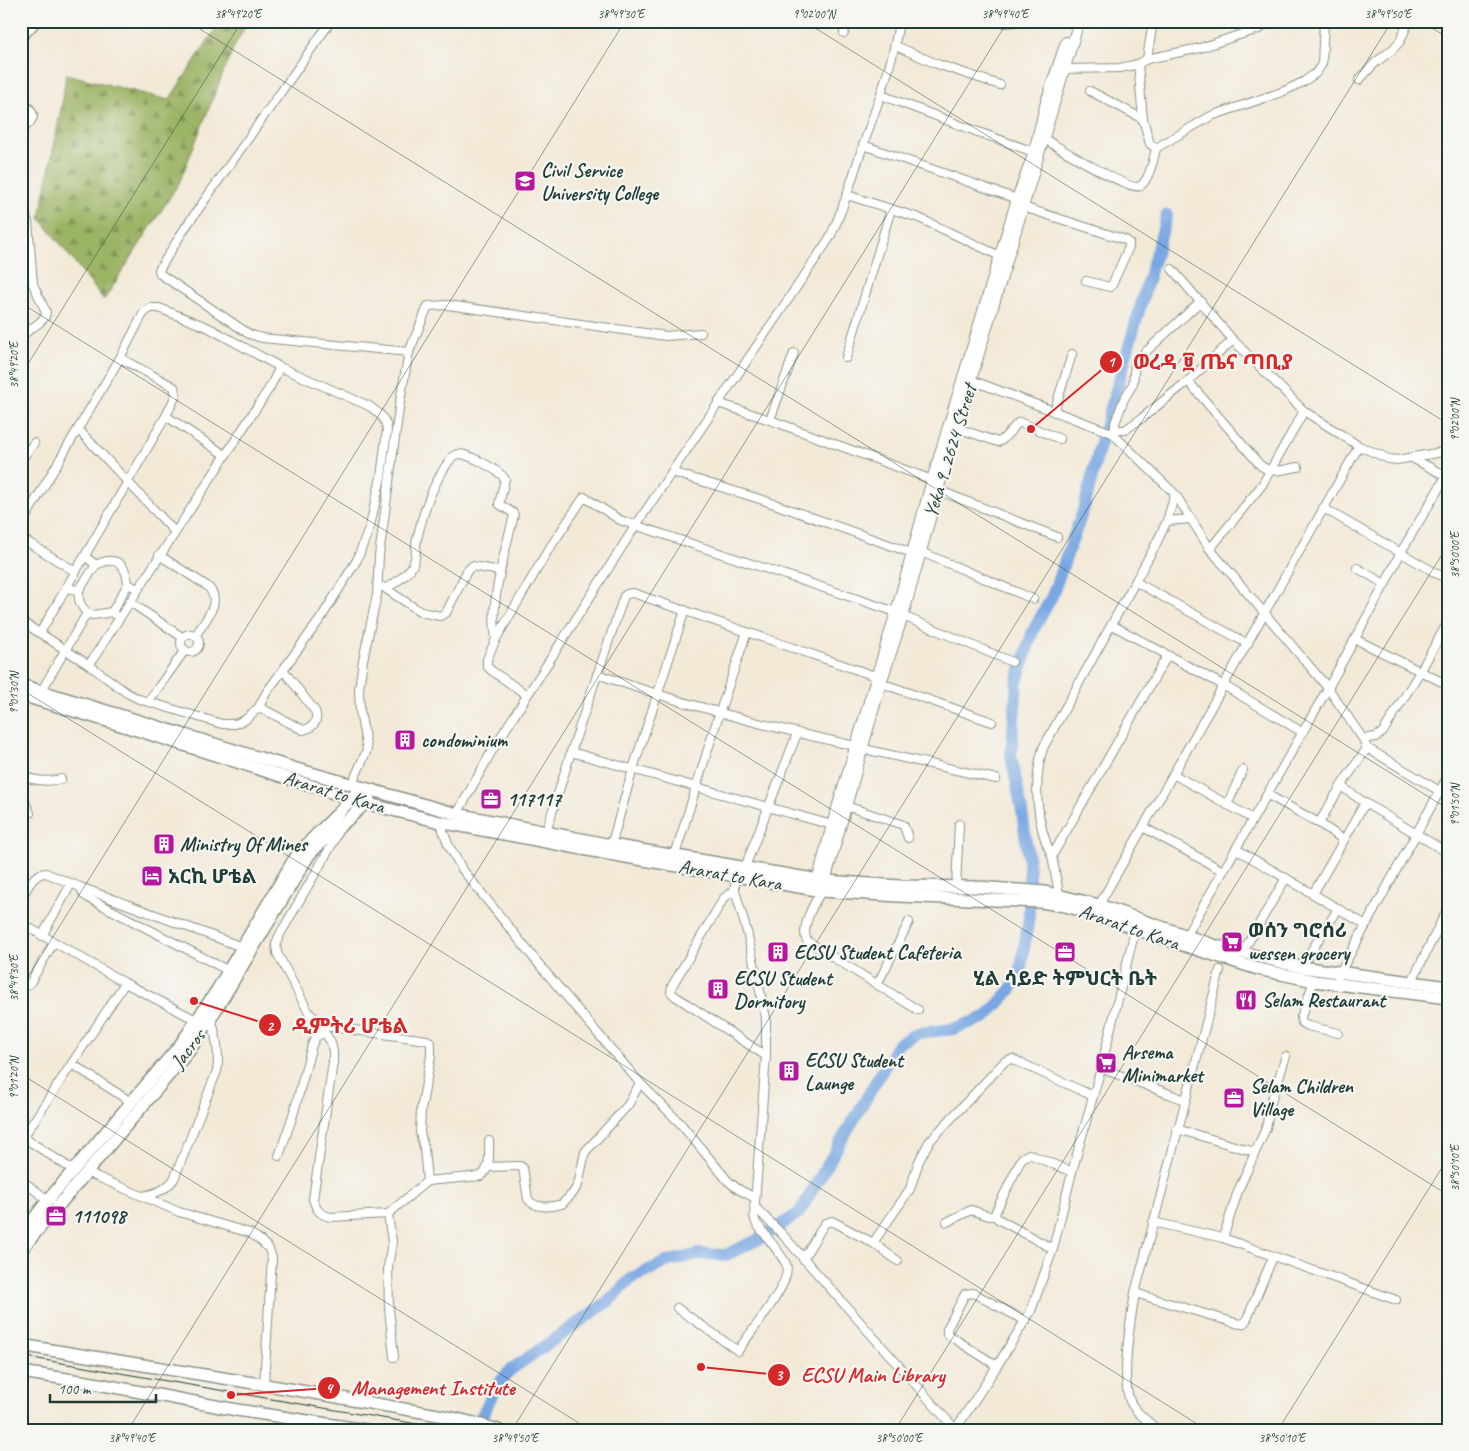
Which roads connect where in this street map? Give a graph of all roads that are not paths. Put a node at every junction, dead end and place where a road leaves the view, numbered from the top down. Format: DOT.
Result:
graph roads {
  1 [pos="35,21"];
  2 [pos="331,21"];
  3 [pos="847,21"];
  4 [pos="899,21"];
  5 [pos="990,21"];
  6 [pos="1022,21"];
  7 [pos="1049,21"];
  8 [pos="1153,21"];
  9 [pos="1162,21"];
  10 [pos="1271,21"];
  11 [pos="1324,21"];
  12 [pos="1409,21"];
  13 [pos="1074,22"];
  14 [pos="1187,22"];
  15 [pos="844,33"];
  16 [pos="21,36"];
  17 [pos="896,46"];
  18 [pos="1147,60"];
  19 [pos="1138,64"];
  20 [pos="1065,69"];
  21 [pos="1359,80"];
  22 [pos="1000,85"];
  23 [pos="1090,91"];
  24 [pos="881,95"];
  25 [pos="21,100"];
  26 [pos="1143,119"];
  27 [pos="21,130"];
  28 [pos="1044,139"];
  29 [pos="863,145"];
  30 [pos="1156,148"];
  31 [pos="1034,152"];
  32 [pos="847,195"];
  33 [pos="1020,203"];
  34 [pos="21,206"];
  35 [pos="891,209"];
  36 [pos="1000,256"];
  37 [pos="1172,269"];
  38 [pos="1086,281"];
  39 [pos="1201,301"];
  40 [pos="701,332"];
  41 [pos="21,336"];
  42 [pos="1234,340"];
  43 [pos="409,352"];
  44 [pos="794,354"];
  45 [pos="1072,354"];
  46 [pos="120,358"];
  47 [pos="846,358"];
  48 [pos="280,368"];
  49 [pos="972,380"];
  50 [pos="1188,381"];
  51 [pos="718,403"];
  52 [pos="1304,411"];
  53 [pos="1054,412"];
  54 [pos="166,416"];
  55 [pos="770,420"];
  56 [pos="956,428"];
  57 [pos="78,429"];
  58 [pos="1111,432"];
  59 [pos="1060,439"];
  60 [pos="34,443"];
  61 [pos="1359,446"];
  62 [pos="1448,451"];
  63 [pos="225,455"];
  64 [pos="1412,458"];
  65 [pos="21,460"];
  66 [pos="1298,467"];
  67 [pos="672,472"];
  68 [pos="1271,472"];
  69 [pos="1447,474"];
  70 [pos="128,482"];
  71 [pos="935,485"];
  72 [pos="1175,494"];
  73 [pos="1323,508"];
  74 [pos="1191,518"];
  75 [pos="1167,520"];
  76 [pos="21,525"];
  77 [pos="636,525"];
  78 [pos="174,532"];
  79 [pos="1057,537"];
  80 [pos="21,538"];
  81 [pos="1210,550"];
  82 [pos="1400,552"];
  83 [pos="916,553"];
  84 [pos="159,555"];
  85 [pos="86,557"];
  86 [pos="96,565"];
  87 [pos="1357,568"];
  88 [pos="500,571"];
  89 [pos="76,572"];
  90 [pos="1448,580"];
  91 [pos="1136,582"];
  92 [pos="128,584"];
  93 [pos="1385,584"];
  94 [pos="382,587"];
  95 [pos="66,588"];
  96 [pos="138,589"];
  97 [pos="79,590"];
  98 [pos="1033,600"];
  99 [pos="130,602"];
  100 [pos="685,610"];
  101 [pos="112,612"];
  102 [pos="87,613"];
  103 [pos="1266,613"];
  104 [pos="899,614"];
  105 [pos="120,617"];
  106 [pos="21,621"];
  107 [pos="1448,622"];
  108 [pos="1112,625"];
  109 [pos="747,632"];
  110 [pos="40,633"];
  111 [pos="196,635"];
  112 [pos="182,637"];
  113 [pos="496,639"];
  114 [pos="1355,639"];
  115 [pos="1248,644"];
  116 [pos="65,649"];
  117 [pos="184,650"];
  118 [pos="1167,656"];
  119 [pos="1012,662"];
  120 [pos="89,665"];
  121 [pos="1421,670"];
  122 [pos="284,671"];
  123 [pos="597,674"];
  124 [pos="878,680"];
  125 [pos="21,685"];
  126 [pos="1223,685"];
  127 [pos="1448,685"];
  128 [pos="1328,688"];
  129 [pos="21,695"];
  130 [pos="39,695"];
  131 [pos="527,695"];
  132 [pos="656,695"];
  133 [pos="148,702"];
  134 [pos="259,707"];
  135 [pos="719,714"];
  136 [pos="992,722"];
  137 [pos="1302,732"];
  138 [pos="796,734"];
  139 [pos="1363,739"];
  140 [pos="859,748"];
  141 [pos="1367,748"];
  142 [pos="571,752"];
  143 [pos="633,769"];
  144 [pos="1243,770"];
  145 [pos="21,774"];
  146 [pos="1173,774"];
  147 [pos="1448,776"];
  148 [pos="61,779"];
  149 [pos="996,779"];
  150 [pos="356,786"];
  151 [pos="1341,786"];
  152 [pos="696,788"];
  153 [pos="375,791"];
  154 [pos="1439,792"];
  155 [pos="21,794"];
  156 [pos="1268,795"];
  157 [pos="1448,796"];
  158 [pos="352,798"];
  159 [pos="365,803"];
  160 [pos="1365,803"];
  161 [pos="1227,805"];
  162 [pos="846,806"];
  163 [pos="768,807"];
  164 [pos="30,813"];
  165 [pos="457,814"];
  166 [pos="1253,819"];
  167 [pos="440,822"];
  168 [pos="1319,823"];
  169 [pos="959,824"];
  170 [pos="832,825"];
  171 [pos="1143,827"];
  172 [pos="339,828"];
  173 [pos="546,832"];
  174 [pos="1416,834"];
  175 [pos="908,838"];
  176 [pos="1344,840"];
  177 [pos="610,849"];
  178 [pos="1236,849"];
  179 [pos="829,852"];
  180 [pos="1448,853"];
  181 [pos="675,855"];
  182 [pos="1052,856"];
  183 [pos="745,867"];
  184 [pos="1223,872"];
  185 [pos="735,877"];
  186 [pos="1286,878"];
  187 [pos="70,884"];
  188 [pos="956,886"];
  189 [pos="80,887"];
  190 [pos="819,888"];
  191 [pos="735,890"];
  192 [pos="899,891"];
  193 [pos="1313,894"];
  194 [pos="1023,895"];
  195 [pos="21,899"];
  196 [pos="1064,899"];
  197 [pos="1098,905"];
  198 [pos="1448,908"];
  199 [pos="1338,909"];
  200 [pos="148,913"];
  201 [pos="909,922"];
  202 [pos="21,923"];
  203 [pos="1136,923"];
  204 [pos="1366,925"];
  205 [pos="142,926"];
  206 [pos="42,936"];
  207 [pos="1186,936"];
  208 [pos="54,942"];
  209 [pos="242,947"];
  210 [pos="1242,953"];
  211 [pos="1301,967"];
  212 [pos="1220,970"];
  213 [pos="229,971"];
  214 [pos="1337,978"];
  215 [pos="1314,981"];
  216 [pos="124,983"];
  217 [pos="1411,983"];
  218 [pos="877,985"];
  219 [pos="1448,988"];
  220 [pos="21,989"];
  221 [pos="1448,998"];
  222 [pos="918,1010"];
  223 [pos="211,1018"];
  224 [pos="198,1021"];
  225 [pos="324,1029"];
  226 [pos="1338,1033"];
  227 [pos="184,1048"];
  228 [pos="766,1056"];
  229 [pos="1286,1056"];
  230 [pos="72,1064"];
  231 [pos="1101,1068"];
  232 [pos="640,1083"];
  233 [pos="1093,1096"];
  234 [pos="1185,1100"];
  235 [pos="131,1102"];
  236 [pos="1177,1129"];
  237 [pos="489,1141"];
  238 [pos="1255,1152"];
  239 [pos="279,1156"];
  240 [pos="487,1167"];
  241 [pos="73,1170"];
  242 [pos="86,1172"];
  243 [pos="1072,1172"];
  244 [pos="21,1180"];
  245 [pos="427,1181"];
  246 [pos="143,1196"];
  247 [pos="48,1200"];
  248 [pos="755,1202"];
  249 [pos="388,1214"];
  250 [pos="995,1216"];
  251 [pos="947,1222"];
  252 [pos="1153,1222"];
  253 [pos="21,1235"];
  254 [pos="1223,1238"];
  255 [pos="873,1243"];
  256 [pos="1052,1249"];
  257 [pos="21,1250"];
  258 [pos="1273,1256"];
  259 [pos="803,1259"];
  260 [pos="898,1261"];
  261 [pos="1134,1293"];
  262 [pos="1396,1300"];
  263 [pos="677,1308"];
  264 [pos="1026,1321"];
  265 [pos="21,1345"];
  266 [pos="394,1357"];
  267 [pos="997,1366"];
  268 [pos="21,1372"];
  269 [pos="264,1384"];
  270 [pos="492,1428"];
  271 [pos="955,1429"];
  272 [pos="366,1430"];
  273 [pos="1157,1430"];
  1 -- 16 [label="main road"];
  2 -- 43 [label="street"];
  3 -- 15 [label="street"];
  4 -- 17 [label="street"];
  5 -- 6 [label="street"];
  7 -- 13 [label="street"];
  8 -- 18 [label="street"];
  9 -- 14 [label="street"];
  10 -- 18 [label="street"];
  11 -- 30 [label="street"];
  12 -- 21 [label="street"];
  13 -- 20 [label="main road, Yeka 9_2624 Street"];
  13 -- 31 [label="main road, Yeka 9_2624 Street"];
  17 -- 22 [label="street"];
  17 -- 24 [label="street"];
  18 -- 19 [label="street"];
  19 -- 20 [label="street"];
  19 -- 26 [label="street"];
  20 -- 28 [label="main road, Yeka 9_2624 Street"];
  23 -- 26 [label="street"];
  24 -- 29 [label="street"];
  24 -- 31 [label="street"];
  25 -- 27 [label="street"];
  26 -- 30 [label="street"];
  28 -- 30 [label="street"];
  28 -- 33 [label="main road, Yeka 9_2624 Street"];
  29 -- 32 [label="street"];
  29 -- 33 [label="street"];
  31 -- 33 [label="main road, Yeka 9_2624 Street"];
  32 -- 35 [label="street"];
  32 -- 51 [label="street"];
  33 -- 36 [label="main road, Yeka 9_2624 Street"];
  33 -- 38 [label="street"];
  33 -- 49 [label="main road, Yeka 9_2624 Street"];
  34 -- 41 [label="street"];
  35 -- 36 [label="street"];
  35 -- 47 [label="street"];
  36 -- 71 [label="main road, Yeka 9_2624 Street"];
  37 -- 39 [label="street"];
  39 -- 42 [label="street"];
  39 -- 58 [label="street"];
  40 -- 43 [label="street"];
  42 -- 50 [label="street"];
  42 -- 52 [label="street"];
  43 -- 94 [label="street"];
  44 -- 55 [label="street"];
  45 -- 53 [label="street"];
  46 -- 48 [label="street"];
  46 -- 54 [label="street"];
  46 -- 57 [label="street"];
  48 -- 63 [label="street"];
  48 -- 122 [label="street"];
  49 -- 53 [label="street"];
  49 -- 56 [label="main road, Yeka 9_2624 Street"];
  50 -- 58 [label="street"];
  50 -- 68 [label="street"];
  51 -- 55 [label="street"];
  51 -- 67 [label="street"];
  52 -- 61 [label="street"];
  52 -- 68 [label="street"];
  53 -- 58 [label="street"];
  54 -- 63 [label="street"];
  54 -- 70 [label="street"];
  55 -- 71 [label="street"];
  56 -- 59 [label="street"];
  56 -- 71 [label="main road, Yeka 9_2624 Street"];
  57 -- 70 [label="street"];
  57 -- 76 [label="street"];
  58 -- 72 [label="street"];
  60 -- 65 [label="street"];
  61 -- 64 [label="street"];
  61 -- 73 [label="street"];
  62 -- 64 [label="street"];
  63 -- 78 [label="street"];
  64 -- 69 [label="street"];
  66 -- 68 [label="street"];
  67 -- 77 [label="street"];
  67 -- 83 [label="street"];
  68 -- 81 [label="street"];
  69 -- 82 [label="street"];
  70 -- 78 [label="street"];
  70 -- 85 [label="street"];
  71 -- 79 [label="street"];
  71 -- 83 [label="main road, Yeka 9_2624 Street"];
  72 -- 74 [label="street"];
  72 -- 75 [label="street"];
  73 -- 82 [label="street"];
  73 -- 103 [label="street"];
  74 -- 75 [label="street"];
  74 -- 81 [label="street"];
  75 -- 91 [label="street"];
  77 -- 104 [label="street"];
  77 -- 113 [label="street"];
  77 -- 131 [label="street"];
  78 -- 84 [label="street"];
  80 -- 89 [label="street"];
  81 -- 103 [label="street"];
  82 -- 90 [label="street"];
  82 -- 93 [label="street"];
  83 -- 98 [label="street"];
  83 -- 104 [label="main road, Yeka 9_2624 Street"];
  84 -- 96 [label="street"];
  84 -- 111 [label="street"];
  85 -- 86 [label="street"];
  85 -- 89 [label="street"];
  86 -- 92 [label="street"];
  86 -- 97 [label="street"];
  87 -- 93 [label="street"];
  88 -- 94 [label="street"];
  88 -- 94 [label="street"];
  88 -- 113 [label="street"];
  89 -- 95 [label="street"];
  91 -- 108 [label="street"];
  91 -- 115 [label="street"];
  92 -- 96 [label="street"];
  92 -- 101 [label="street"];
  93 -- 114 [label="street"];
  94 -- 150 [label="street"];
  95 -- 97 [label="street"];
  95 -- 110 [label="street"];
  96 -- 99 [label="street"];
  97 -- 102 [label="street"];
  99 -- 105 [label="street"];
  99 -- 112 [label="street"];
  100 -- 109 [label="street"];
  100 -- 123 [label="street"];
  100 -- 132 [label="street"];
  101 -- 102 [label="street"];
  101 -- 105 [label="street"];
  102 -- 116 [label="street"];
  103 -- 115 [label="street"];
  103 -- 128 [label="street"];
  104 -- 119 [label="street"];
  104 -- 124 [label="main road, Yeka 9_2624 Street"];
  105 -- 120 [label="street"];
  106 -- 110 [label="street"];
  107 -- 121 [label="street"];
  108 -- 118 [label="street"];
  108 -- 182 [label="street"];
  109 -- 124 [label="street"];
  109 -- 135 [label="street"];
  110 -- 116 [label="street"];
  111 -- 112 [label="street"];
  111 -- 117 [label="street"];
  112 -- 117 [label="street"];
  113 -- 131 [label="street"];
  114 -- 121 [label="street"];
  114 -- 128 [label="street"];
  115 -- 126 [label="street"];
  116 -- 120 [label="street"];
  116 -- 130 [label="street"];
  117 -- 133 [label="street"];
  118 -- 126 [label="street"];
  118 -- 182 [label="street"];
  120 -- 133 [label="street"];
  121 -- 127 [label="street"];
  121 -- 139 [label="street"];
  122 -- 134 [label="street"];
  122 -- 134 [label="street"];
  123 -- 132 [label="street"];
  123 -- 142 [label="street"];
  124 -- 136 [label="street"];
  124 -- 140 [label="main road, Yeka 9_2624 Street"];
  125 -- 130 [label="main road, Ararat to Kara"];
  126 -- 137 [label="street"];
  126 -- 146 [label="street"];
  128 -- 137 [label="street"];
  128 -- 139 [label="street"];
  129 -- 130 [label="main road, Ararat to Kara"];
  130 -- 150 [label="main road, Ararat to Kara"];
  130 -- 158 [label="main road, Ararat to Kara"];
  131 -- 165 [label="street"];
  132 -- 135 [label="street"];
  132 -- 143 [label="street"];
  133 -- 134 [label="street"];
  135 -- 138 [label="street"];
  135 -- 152 [label="street"];
  137 -- 156 [label="street"];
  138 -- 140 [label="street"];
  138 -- 163 [label="street"];
  139 -- 141 [label="street"];
  140 -- 149 [label="street"];
  140 -- 162 [label="main road, Yeka 9_2624 Street"];
  140 -- 170 [label="main road, Yeka 9_2624 Street"];
  141 -- 151 [label="street"];
  141 -- 154 [label="street"];
  142 -- 143 [label="street"];
  142 -- 173 [label="street"];
  143 -- 152 [label="street"];
  143 -- 177 [label="street"];
  144 -- 161 [label="street"];
  145 -- 148 [label="street"];
  146 -- 161 [label="street"];
  146 -- 171 [label="street"];
  147 -- 154 [label="street"];
  150 -- 153 [label="main road, Ararat to Kara"];
  150 -- 158 [label="main road, Jacros"];
  151 -- 160 [label="street"];
  151 -- 168 [label="street"];
  152 -- 163 [label="street"];
  152 -- 181 [label="street"];
  153 -- 159 [label="main road, Jacros"];
  153 -- 165 [label="main road, Ararat to Kara"];
  154 -- 157 [label="street"];
  154 -- 174 [label="street"];
  155 -- 164 [label="street"];
  156 -- 166 [label="street"];
  156 -- 168 [label="street"];
  158 -- 159 [label="main road, Ararat to Kara"];
  158 -- 209 [label="main road, Jacros"];
  159 -- 167 [label="main road, Ararat to Kara"];
  159 -- 172 [label="main road, Jacros"];
  160 -- 174 [label="street"];
  160 -- 176 [label="street"];
  161 -- 166 [label="street"];
  162 -- 175 [label="street"];
  162 -- 179 [label="main road, Yeka 9_2624 Street"];
  163 -- 170 [label="street"];
  163 -- 183 [label="street"];
  165 -- 173 [label="main road, Ararat to Kara"];
  166 -- 178 [label="street"];
  167 -- 177 [label="main road, Ararat to Kara"];
  167 -- 232 [label="street"];
  168 -- 176 [label="street"];
  169 -- 188 [label="street"];
  170 -- 179 [label="main road, Yeka 9_2624 Street"];
  171 -- 184 [label="street"];
  171 -- 197 [label="street"];
  172 -- 223 [label="main road, Jacros"];
  172 -- 225 [label="street"];
  173 -- 177 [label="main road, Ararat to Kara"];
  174 -- 180 [label="street"];
  174 -- 204 [label="street"];
  176 -- 193 [label="street"];
  177 -- 181 [label="main road, Ararat to Kara"];
  177 -- 185 [label="main road, Ararat to Kara"];
  178 -- 184 [label="street"];
  178 -- 186 [label="street"];
  179 -- 190 [label="main road, Yeka 9_2624 Street"];
  181 -- 183 [label="main road, Ararat to Kara"];
  182 -- 196 [label="street"];
  183 -- 190 [label="main road, Ararat to Kara"];
  184 -- 207 [label="street"];
  185 -- 190 [label="main road, Ararat to Kara"];
  185 -- 191 [label="street"];
  186 -- 193 [label="street"];
  186 -- 210 [label="street"];
  187 -- 189 [label="street"];
  187 -- 195 [label="street"];
  187 -- 206 [label="street"];
  188 -- 192 [label="main road, Ararat to Kara"];
  188 -- 194 [label="main road, Ararat to Kara"];
  189 -- 200 [label="street"];
  189 -- 205 [label="street"];
  190 -- 192 [label="main road, Ararat to Kara"];
  190 -- 218 [label="street"];
  191 -- 228 [label="street"];
  191 -- 228 [label="street"];
  192 -- 194 [label="main road, Ararat to Kara"];
  193 -- 199 [label="street"];
  194 -- 196 [label="main road, Ararat to Kara"];
  196 -- 197 [label="main road, Ararat to Kara"];
  196 -- 203 [label="main road, Ararat to Kara"];
  197 -- 203 [label="main road, Ararat to Kara"];
  198 -- 217 [label="street"];
  199 -- 204 [label="street"];
  199 -- 211 [label="street"];
  200 -- 205 [label="street"];
  200 -- 209 [label="street"];
  201 -- 218 [label="street"];
  202 -- 206 [label="street"];
  203 -- 207 [label="main road, Ararat to Kara"];
  203 -- 215 [label="main road, Ararat to Kara"];
  203 -- 231 [label="street"];
  204 -- 214 [label="street"];
  205 -- 213 [label="street"];
  206 -- 208 [label="street"];
  207 -- 210 [label="main road, Ararat to Kara"];
  208 -- 216 [label="street"];
  208 -- 220 [label="street"];
  209 -- 213 [label="main road, Jacros"];
  210 -- 211 [label="main road, Ararat to Kara"];
  211 -- 214 [label="main road, Ararat to Kara"];
  212 -- 234 [label="street"];
  213 -- 224 [label="main road, Jacros"];
  214 -- 215 [label="main road, Ararat to Kara"];
  214 -- 217 [label="main road, Ararat to Kara"];
  214 -- 221 [label="main road, Ararat to Kara"];
  215 -- 226 [label="street"];
  216 -- 224 [label="street"];
  216 -- 230 [label="street"];
  217 -- 219 [label="main road, Ararat to Kara"];
  218 -- 222 [label="street"];
  223 -- 227 [label="main road, Jacros"];
  223 -- 246 [label="street"];
  224 -- 227 [label="main road, Jacros"];
  225 -- 239 [label="street"];
  225 -- 245 [label="street"];
  225 -- 249 [label="street"];
  227 -- 235 [label="main road, Jacros"];
  227 -- 242 [label="main road, Jacros"];
  228 -- 248 [label="street"];
  229 -- 238 [label="street"];
  230 -- 235 [label="street"];
  230 -- 241 [label="street"];
  231 -- 233 [label="street"];
  231 -- 234 [label="street"];
  232 -- 240 [label="street"];
  232 -- 248 [label="street"];
  233 -- 243 [label="street"];
  233 -- 255 [label="street"];
  234 -- 236 [label="street"];
  235 -- 241 [label="main road, Jacros"];
  236 -- 238 [label="street"];
  236 -- 252 [label="street"];
  237 -- 240 [label="street"];
  238 -- 254 [label="street"];
  240 -- 245 [label="street"];
  241 -- 247 [label="main road, Jacros"];
  242 -- 246 [label="street"];
  242 -- 257 [label="main road, Jacros"];
  243 -- 250 [label="street"];
  243 -- 256 [label="street"];
  244 -- 247 [label="street"];
  245 -- 249 [label="street"];
  246 -- 269 [label="street"];
  247 -- 253 [label="main road, Jacros"];
  248 -- 259 [label="street"];
  248 -- 263 [label="street"];
  249 -- 266 [label="street"];
  250 -- 251 [label="street"];
  250 -- 256 [label="street"];
  252 -- 254 [label="street"];
  252 -- 261 [label="street"];
  254 -- 258 [label="street"];
  255 -- 259 [label="street"];
  255 -- 260 [label="street"];
  256 -- 264 [label="street"];
  258 -- 261 [label="street"];
  258 -- 262 [label="street"];
  259 -- 271 [label="street"];
  261 -- 273 [label="street"];
  264 -- 267 [label="street"];
  264 -- 267 [label="street"];
  265 -- 269 [label="main road"];
  267 -- 271 [label="street"];
  268 -- 272 [label="main road"];
  269 -- 270 [label="main road"];
}
